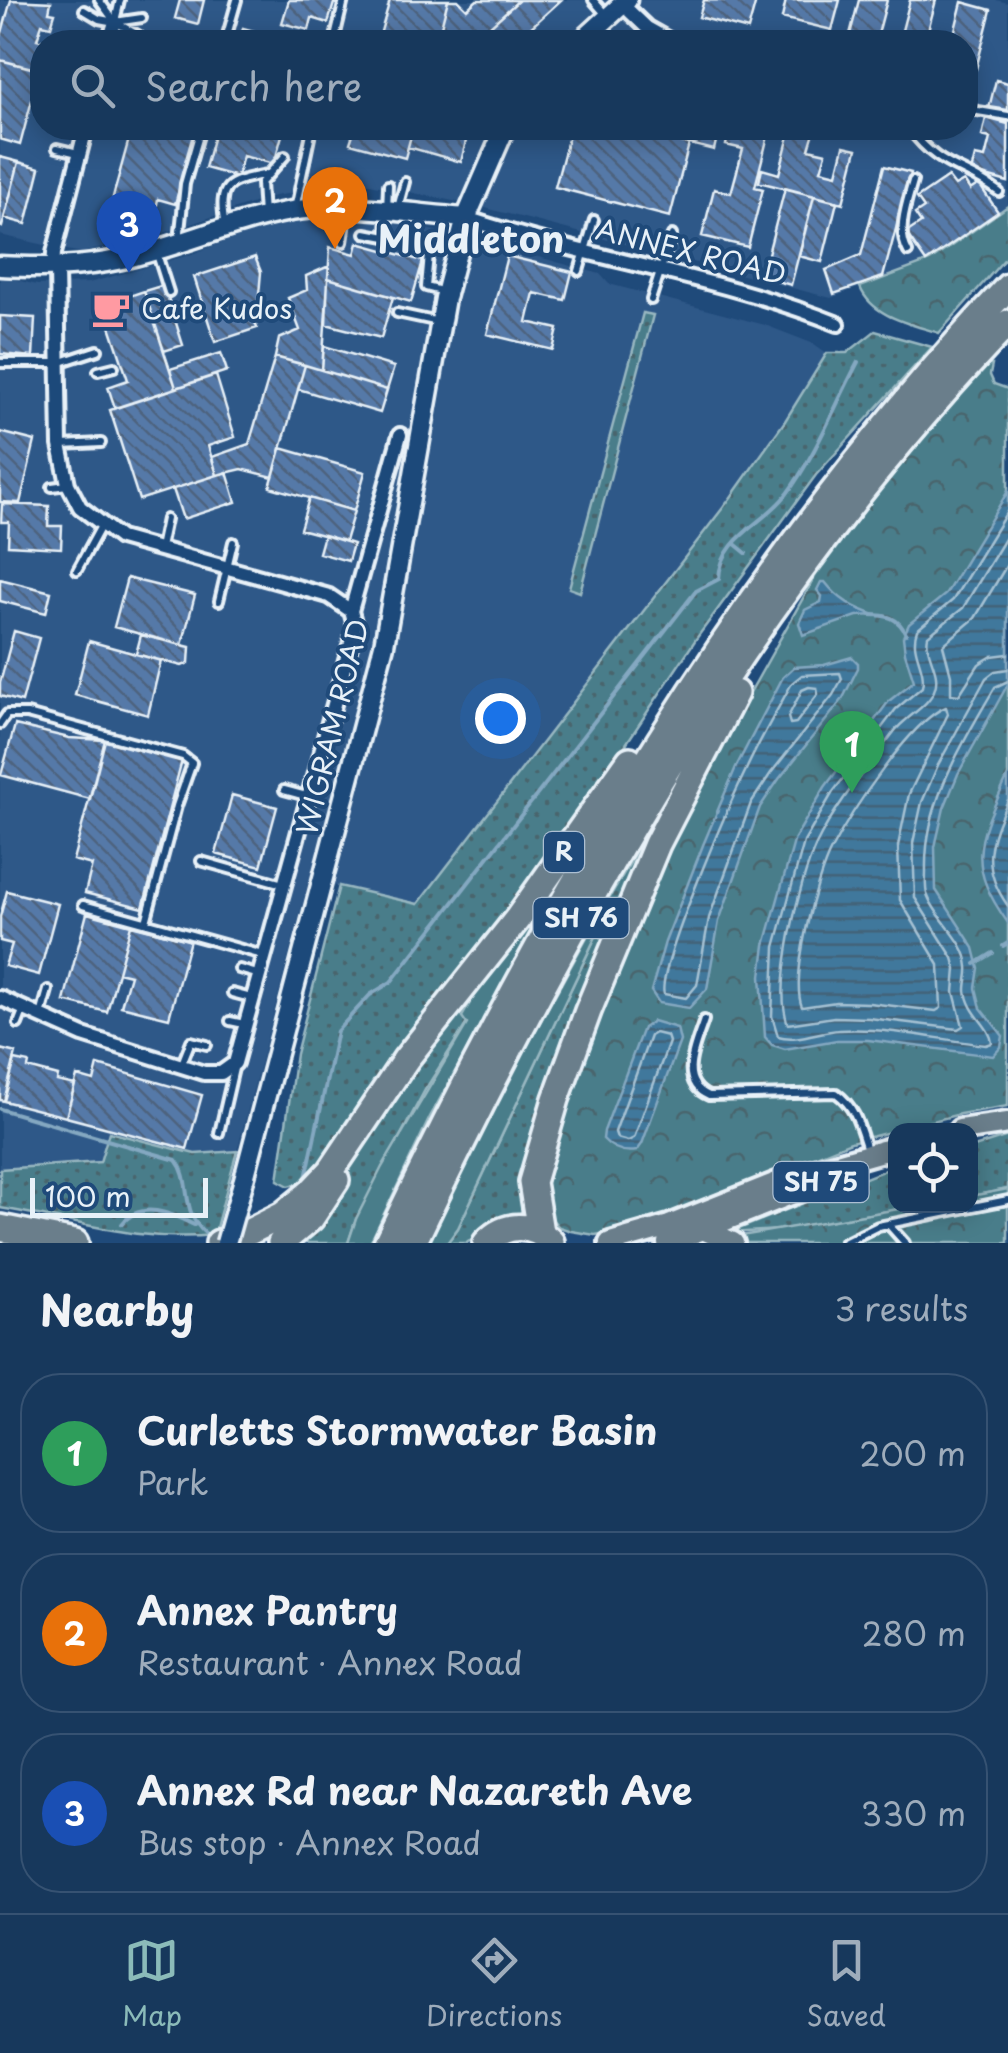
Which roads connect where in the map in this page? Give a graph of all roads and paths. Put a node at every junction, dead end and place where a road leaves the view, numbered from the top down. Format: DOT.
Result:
graph roads {
  1 [pos="99,0"];
  2 [pos="120,0"];
  3 [pos="237,0"];
  4 [pos="593,0"];
  5 [pos="343,4"];
  6 [pos="619,7"];
  7 [pos="84,10"];
  8 [pos="354,10"];
  9 [pos="142,18"];
  10 [pos="115,22"];
  11 [pos="113,30"];
  12 [pos="128,30"];
  13 [pos="228,30"];
  14 [pos="337,30"];
  15 [pos="593,30"];
  16 [pos="651,30"];
  17 [pos="978,110"];
  18 [pos="1008,116"];
  19 [pos="83,140"];
  20 [pos="198,140"];
  21 [pos="309,140"];
  22 [pos="501,140"];
  23 [pos="920,140"];
  24 [pos="56,148"];
  25 [pos="80,153"];
  26 [pos="285,156"];
  27 [pos="268,174"];
  28 [pos="913,181"];
  29 [pos="405,182"];
  30 [pos="388,185"];
  31 [pos="999,192"];
  32 [pos="348,206"];
  33 [pos="393,209"];
  34 [pos="294,211"];
  35 [pos="263,217"];
  36 [pos="466,218"];
  37 [pos="594,220"];
  38 [pos="225,228"];
  39 [pos="365,233"];
  40 [pos="672,236"];
  41 [pos="344,242"];
  42 [pos="179,243"];
  43 [pos="412,243"];
  44 [pos="156,250"];
  45 [pos="908,252"];
  46 [pos="584,253"];
  47 [pos="0,266"];
  48 [pos="55,269"];
  49 [pos="579,271"];
  50 [pos="661,271"];
  51 [pos="1008,286"];
  52 [pos="169,292"];
  53 [pos="446,293"];
  54 [pos="651,300"];
  55 [pos="397,313"];
  56 [pos="440,322"];
  57 [pos="1008,322"];
  58 [pos="838,324"];
  59 [pos="98,350"];
  60 [pos="0,362"];
  61 [pos="58,363"];
  62 [pos="114,367"];
  63 [pos="98,371"];
  64 [pos="400,435"];
  65 [pos="100,442"];
  66 [pos="60,445"];
  67 [pos="68,484"];
  68 [pos="52,487"];
  69 [pos="166,519"];
  70 [pos="101,526"];
  71 [pos="233,542"];
  72 [pos="160,550"];
  73 [pos="227,568"];
  74 [pos="77,570"];
  75 [pos="219,601"];
  76 [pos="774,607"];
  77 [pos="351,610"];
  78 [pos="704,672"];
  79 [pos="0,724"];
  80 [pos="284,790"];
  81 [pos="306,796"];
  82 [pos="201,862"];
  83 [pos="283,884"];
  84 [pos="83,905"];
  85 [pos="146,922"];
  86 [pos="264,955"];
  87 [pos="240,969"];
  88 [pos="259,975"];
  89 [pos="48,990"];
  90 [pos="232,993"];
  91 [pos="0,998"];
  92 [pos="252,998"];
  93 [pos="23,1009"];
  94 [pos="704,1020"];
  95 [pos="230,1021"];
  96 [pos="18,1024"];
  97 [pos="47,1024"];
  98 [pos="246,1024"];
  99 [pos="208,1045"];
  100 [pos="235,1063"];
  101 [pos="180,1066"];
  102 [pos="1008,1124"];
  103 [pos="978,1128"];
  104 [pos="219,1134"];
  105 [pos="358,1134"];
  106 [pos="978,1135"];
  107 [pos="888,1149"];
  108 [pos="868,1154"];
  109 [pos="888,1160"];
  110 [pos="1008,1200"];
  111 [pos="887,1224"];
  112 [pos="0,1228"];
  113 [pos="705,1230"];
  114 [pos="552,1239"];
  115 [pos="75,1243"];
  116 [pos="219,1243"];
  117 [pos="226,1243"];
  118 [pos="281,1243"];
  119 [pos="386,1243"];
  120 [pos="413,1243"];
  121 [pos="486,1243"];
  122 [pos="610,1243"];
  123 [pos="668,1243"];
  124 [pos="733,1243"];
  125 [pos="844,1243"];
  126 [pos="905,1243"];
  1 -- 10 [label="lane"];
  2 -- 10 [label="lane"];
  3 -- 13 [label="lane"];
  4 -- 6 [label="lane"];
  5 -- 8 [label="lane"];
  5 -- 14 [label="lane"];
  6 -- 15 [label="main road"];
  6 -- 16 [label="street"];
  7 -- 10 [label="lane"];
  9 -- 10 [label="lane"];
  10 -- 11 [label="street"];
  10 -- 12 [label="lane"];
  17 -- 18 [label="lane"];
  19 -- 25 [label="street"];
  20 -- 42 [label="lane"];
  21 -- 34 [label="lane"];
  22 -- 36 [label="main road, WIGRAM ROAD"];
  23 -- 31 [label="lane"];
  24 -- 25 [label="lane"];
  25 -- 48 [label="street"];
  26 -- 27 [label="lane"];
  27 -- 35 [label="lane"];
  27 -- 38 [label="lane"];
  28 -- 45 [label="lane"];
  29 -- 33 [label="lane"];
  30 -- 33 [label="lane"];
  32 -- 33 [label="main road, ANNEX ROAD"];
  32 -- 34 [label="main road, ANNEX ROAD"];
  32 -- 41 [label="lane"];
  33 -- 36 [label="main road, ANNEX ROAD"];
  33 -- 39 [label="lane"];
  34 -- 35 [label="main road, ANNEX ROAD"];
  35 -- 38 [label="main road, ANNEX ROAD"];
  36 -- 46 [label="street, ANNEX ROAD"];
  36 -- 53 [label="main road, WIGRAM ROAD"];
  37 -- 46 [label="lane"];
  38 -- 42 [label="main road, ANNEX ROAD"];
  40 -- 50 [label="lane"];
  42 -- 44 [label="main road, ANNEX ROAD"];
  43 -- 53 [label="lane"];
  44 -- 48 [label="main road, ANNEX ROAD"];
  44 -- 52 [label="lane"];
  46 -- 49 [label="lane"];
  46 -- 50 [label="street, ANNEX ROAD"];
  47 -- 48 [label="main road, ANNEX ROAD"];
  48 -- 61 [label="street"];
  50 -- 54 [label="lane"];
  50 -- 58 [label="street, ANNEX ROAD"];
  51 -- 78 [label="highway, SH 76"];
  53 -- 56 [label="main road, WIGRAM ROAD"];
  55 -- 56 [label="lane"];
  56 -- 117 [label="main road, WIGRAM ROAD, bridge"];
  57 -- 76 [label="highway, SH 76"];
  59 -- 61 [label="lane"];
  60 -- 61 [label="lane"];
  61 -- 66 [label="street"];
  62 -- 63 [label="lane"];
  64 -- 77 [label="street"];
  65 -- 66 [label="lane"];
  66 -- 67 [label="street"];
  67 -- 68 [label="lane"];
  67 -- 70 [label="street"];
  69 -- 72 [label="lane"];
  70 -- 72 [label="street"];
  70 -- 74 [label="lane"];
  71 -- 73 [label="lane"];
  72 -- 73 [label="street"];
  73 -- 75 [label="lane"];
  73 -- 77 [label="street"];
  76 -- 114 [label="highway"];
  76 -- 120 [label="highway, SH 76"];
  77 -- 81 [label="street"];
  78 -- 105 [label="highway, R"];
  78 -- 119 [label="highway, SH 76"];
  79 -- 85 [label="lane"];
  80 -- 81 [label="lane"];
  81 -- 83 [label="street"];
  82 -- 83 [label="lane"];
  83 -- 86 [label="street"];
  84 -- 85 [label="lane"];
  85 -- 86 [label="lane"];
  86 -- 88 [label="street"];
  87 -- 88 [label="lane"];
  88 -- 92 [label="street"];
  89 -- 97 [label="lane"];
  90 -- 92 [label="lane"];
  91 -- 93 [label="street"];
  92 -- 98 [label="street"];
  93 -- 96 [label="lane"];
  93 -- 97 [label="street"];
  94 -- 108 [label="lane"];
  95 -- 98 [label="lane"];
  97 -- 101 [label="street"];
  98 -- 100 [label="street"];
  99 -- 101 [label="lane"];
  100 -- 101 [label="street"];
  100 -- 104 [label="lane"];
  102 -- 103 [label="main road"];
  102 -- 106 [label="main road"];
  105 -- 116 [label="highway, R"];
  105 -- 118 [label="highway"];
  107 -- 108 [label="main road, SH 75"];
  108 -- 122 [label="main road, SH 75"];
  109 -- 113 [label="main road, SH 75"];
  110 -- 111 [label="lane"];
  111 -- 125 [label="lane"];
  111 -- 126 [label="lane"];
  112 -- 115 [label="highway"];
  113 -- 123 [label="main road, SH 75"];
  113 -- 124 [label="main road"];
  114 -- 121 [label="highway"];
}
